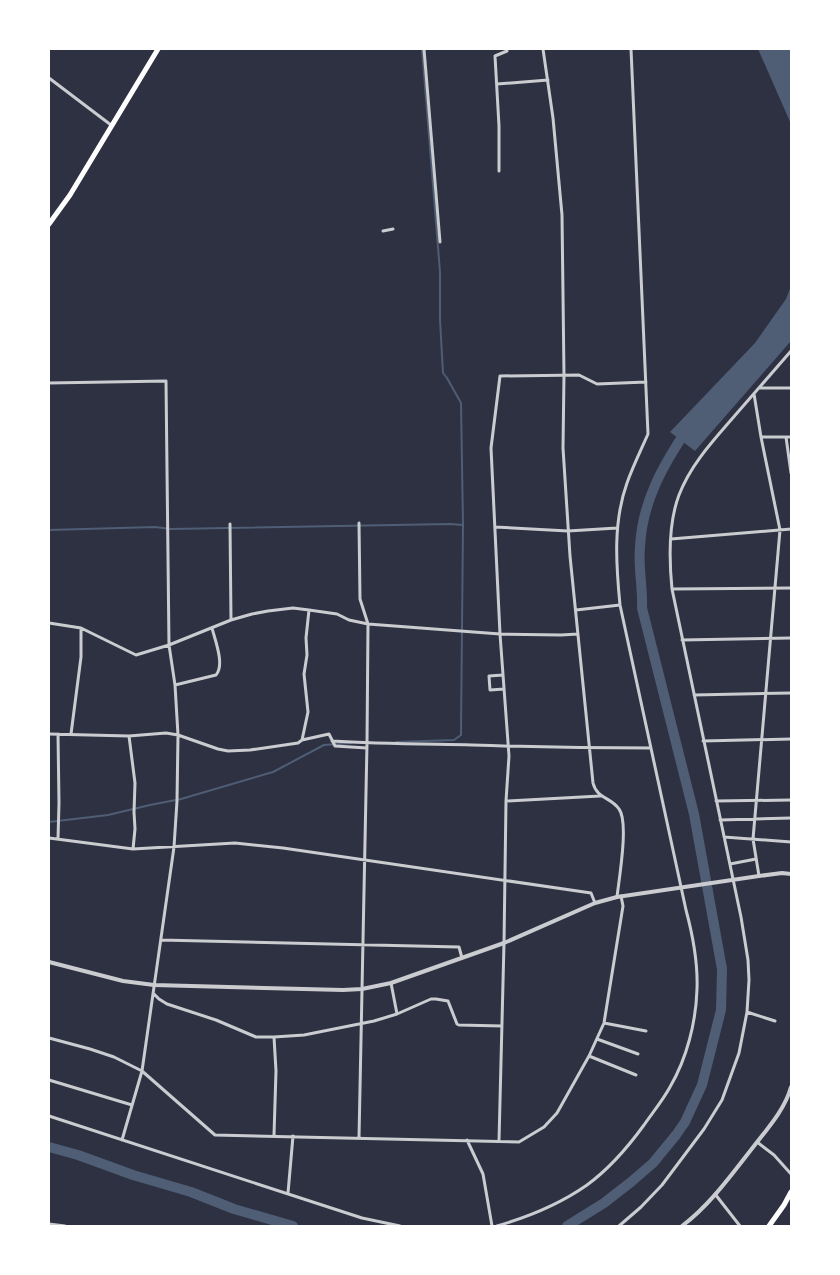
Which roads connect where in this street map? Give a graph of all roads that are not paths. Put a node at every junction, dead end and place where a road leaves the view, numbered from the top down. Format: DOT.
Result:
graph roads {
  1 [pos="158,49"];
  2 [pos="424,49"];
  3 [pos="506,49"];
  4 [pos="543,49"];
  5 [pos="631,49"];
  6 [pos="49,78"];
  7 [pos="548,80"];
  8 [pos="497,84"];
  9 [pos="111,125"];
  10 [pos="499,171"];
  11 [pos="49,224"];
  12 [pos="393,229"];
  13 [pos="383,231"];
  14 [pos="440,242"];
  15 [pos="791,352"];
  16 [pos="564,375"];
  17 [pos="646,382"];
  18 [pos="49,383"];
  19 [pos="759,388"];
  20 [pos="791,388"];
  21 [pos="754,394"];
  22 [pos="761,437"];
  23 [pos="786,437"];
  24 [pos="791,437"];
  25 [pos="791,473"];
  26 [pos="359,523"];
  27 [pos="230,524"];
  28 [pos="495,527"];
  29 [pos="617,528"];
  30 [pos="791,529"];
  31 [pos="780,530"];
  32 [pos="568,531"];
  33 [pos="671,540"];
  34 [pos="774,588"];
  35 [pos="791,588"];
  36 [pos="672,590"];
  37 [pos="620,604"];
  38 [pos="308,610"];
  39 [pos="576,610"];
  40 [pos="232,620"];
  41 [pos="49,623"];
  42 [pos="368,624"];
  43 [pos="81,628"];
  44 [pos="212,628"];
  45 [pos="500,634"];
  46 [pos="578,634"];
  47 [pos="791,638"];
  48 [pos="770,639"];
  49 [pos="682,640"];
  50 [pos="169,645"];
  51 [pos="503,675"];
  52 [pos="175,685"];
  53 [pos="504,688"];
  54 [pos="765,694"];
  55 [pos="791,694"];
  56 [pos="694,695"];
  57 [pos="49,734"];
  58 [pos="58,734"];
  59 [pos="71,734"];
  60 [pos="178,735"];
  61 [pos="130,736"];
  62 [pos="791,739"];
  63 [pos="302,740"];
  64 [pos="332,740"];
  65 [pos="761,740"];
  66 [pos="704,741"];
  67 [pos="367,743"];
  68 [pos="508,746"];
  69 [pos="367,748"];
  70 [pos="589,748"];
  71 [pos="651,748"];
  72 [pos="600,796"];
  73 [pos="756,800"];
  74 [pos="791,800"];
  75 [pos="506,801"];
  76 [pos="716,801"];
  77 [pos="791,818"];
  78 [pos="720,820"];
  79 [pos="755,820"];
  80 [pos="724,837"];
  81 [pos="49,838"];
  82 [pos="58,839"];
  83 [pos="753,839"];
  84 [pos="791,842"];
  85 [pos="174,847"];
  86 [pos="133,849"];
  87 [pos="756,859"];
  88 [pos="365,860"];
  89 [pos="730,864"];
  90 [pos="791,874"];
  91 [pos="759,876"];
  92 [pos="733,879"];
  93 [pos="505,880"];
  94 [pos="681,887"];
  95 [pos="619,897"];
  96 [pos="595,903"];
  97 [pos="160,940"];
  98 [pos="504,943"];
  99 [pos="363,945"];
  100 [pos="462,958"];
  101 [pos="49,962"];
  102 [pos="390,983"];
  103 [pos="154,985"];
  104 [pos="362,989"];
  105 [pos="153,992"];
  106 [pos="747,1012"];
  107 [pos="397,1014"];
  108 [pos="774,1021"];
  109 [pos="604,1022"];
  110 [pos="361,1023"];
  111 [pos="502,1026"];
  112 [pos="646,1031"];
  113 [pos="274,1037"];
  114 [pos="49,1038"];
  115 [pos="597,1039"];
  116 [pos="638,1054"];
  117 [pos="588,1056"];
  118 [pos="142,1071"];
  119 [pos="636,1075"];
  120 [pos="49,1080"];
  121 [pos="791,1087"];
  122 [pos="790,1098"];
  123 [pos="132,1105"];
  124 [pos="49,1116"];
  125 [pos="274,1136"];
  126 [pos="293,1136"];
  127 [pos="359,1138"];
  128 [pos="122,1140"];
  129 [pos="467,1140"];
  130 [pos="499,1141"];
  131 [pos="757,1142"];
  132 [pos="791,1174"];
  133 [pos="791,1192"];
  134 [pos="288,1193"];
  135 [pos="715,1194"];
  136 [pos="49,1224"];
  137 [pos="65,1226"];
  138 [pos="400,1226"];
  139 [pos="492,1226"];
  140 [pos="497,1226"];
  141 [pos="619,1226"];
  142 [pos="682,1226"];
  143 [pos="740,1226"];
  144 [pos="769,1226"];
  1 -- 9 [label="main road"];
  2 -- 14 [label="street"];
  3 -- 8 [label="street"];
  4 -- 7 [label="street"];
  5 -- 17 [label="street"];
  6 -- 9 [label="street"];
  7 -- 8 [label="street"];
  7 -- 16 [label="street"];
  8 -- 10 [label="street"];
  9 -- 11 [label="main road"];
  12 -- 13 [label="street"];
  15 -- 19 [label="street"];
  16 -- 17 [label="street"];
  16 -- 28 [label="street"];
  16 -- 32 [label="street"];
  17 -- 29 [label="street"];
  18 -- 50 [label="street"];
  19 -- 20 [label="street"];
  19 -- 21 [label="street"];
  21 -- 22 [label="street"];
  21 -- 33 [label="street"];
  22 -- 23 [label="street"];
  22 -- 31 [label="street"];
  23 -- 24 [label="street"];
  23 -- 25 [label="street"];
  26 -- 42 [label="street"];
  27 -- 40 [label="street"];
  28 -- 32 [label="street"];
  28 -- 45 [label="street"];
  29 -- 32 [label="street"];
  29 -- 37 [label="street"];
  30 -- 31 [label="street"];
  31 -- 33 [label="street"];
  31 -- 34 [label="street"];
  32 -- 39 [label="street"];
  33 -- 36 [label="street"];
  34 -- 35 [label="street"];
  34 -- 36 [label="street"];
  34 -- 48 [label="street"];
  36 -- 49 [label="street"];
  37 -- 39 [label="street"];
  37 -- 71 [label="street"];
  38 -- 40 [label="street"];
  38 -- 42 [label="street"];
  38 -- 63 [label="street"];
  39 -- 46 [label="street"];
  40 -- 44 [label="street"];
  41 -- 43 [label="street"];
  42 -- 45 [label="street"];
  42 -- 67 [label="street"];
  43 -- 50 [label="street"];
  43 -- 59 [label="street"];
  44 -- 50 [label="street"];
  44 -- 52 [label="street"];
  45 -- 46 [label="street"];
  45 -- 51 [label="street"];
  46 -- 70 [label="street"];
  47 -- 48 [label="street"];
  48 -- 49 [label="street"];
  48 -- 54 [label="street"];
  49 -- 56 [label="street"];
  50 -- 52 [label="street"];
  51 -- 53 [label="street"];
  51 -- 53 [label="street"];
  52 -- 60 [label="street"];
  53 -- 68 [label="street"];
  54 -- 55 [label="street"];
  54 -- 56 [label="street"];
  54 -- 65 [label="street"];
  56 -- 66 [label="street"];
  57 -- 58 [label="street"];
  58 -- 59 [label="street"];
  58 -- 82 [label="street"];
  59 -- 61 [label="street"];
  60 -- 61 [label="street"];
  60 -- 63 [label="street"];
  60 -- 85 [label="street"];
  61 -- 86 [label="street"];
  62 -- 65 [label="street"];
  63 -- 64 [label="street"];
  64 -- 67 [label="street"];
  64 -- 69 [label="street"];
  65 -- 66 [label="street"];
  65 -- 73 [label="street"];
  66 -- 76 [label="street"];
  67 -- 68 [label="street"];
  67 -- 69 [label="street"];
  68 -- 70 [label="street"];
  68 -- 75 [label="street"];
  69 -- 88 [label="street"];
  70 -- 71 [label="street"];
  70 -- 72 [label="street"];
  71 -- 94 [label="street"];
  72 -- 75 [label="street"];
  72 -- 95 [label="street"];
  73 -- 74 [label="street"];
  73 -- 76 [label="street"];
  73 -- 79 [label="street"];
  75 -- 93 [label="street"];
  76 -- 78 [label="street"];
  77 -- 79 [label="street"];
  78 -- 79 [label="street"];
  78 -- 80 [label="street"];
  79 -- 83 [label="street"];
  80 -- 83 [label="street"];
  80 -- 89 [label="street"];
  81 -- 82 [label="street"];
  82 -- 86 [label="street"];
  83 -- 84 [label="street"];
  83 -- 87 [label="street"];
  85 -- 86 [label="street"];
  85 -- 88 [label="street"];
  85 -- 97 [label="street"];
  87 -- 89 [label="street"];
  87 -- 91 [label="street"];
  88 -- 93 [label="street"];
  88 -- 99 [label="street"];
  89 -- 92 [label="street"];
  90 -- 91 [label="street"];
  91 -- 92 [label="street"];
  92 -- 94 [label="street"];
  92 -- 106 [label="street"];
  93 -- 96 [label="street"];
  93 -- 98 [label="street"];
  94 -- 95 [label="street"];
  94 -- 140 [label="street"];
  95 -- 96 [label="street"];
  95 -- 109 [label="street"];
  96 -- 98 [label="street"];
  97 -- 99 [label="street"];
  97 -- 103 [label="street"];
  98 -- 100 [label="street"];
  98 -- 111 [label="street"];
  99 -- 100 [label="street"];
  99 -- 104 [label="street"];
  100 -- 102 [label="street"];
  101 -- 103 [label="street"];
  102 -- 104 [label="street"];
  102 -- 107 [label="street"];
  103 -- 104 [label="street"];
  103 -- 105 [label="street"];
  104 -- 110 [label="street"];
  105 -- 113 [label="street"];
  105 -- 118 [label="street"];
  106 -- 108 [label="street"];
  106 -- 141 [label="street"];
  107 -- 110 [label="street"];
  107 -- 111 [label="street"];
  109 -- 112 [label="street"];
  109 -- 115 [label="street"];
  110 -- 113 [label="street"];
  110 -- 127 [label="street"];
  111 -- 130 [label="street"];
  113 -- 125 [label="street"];
  114 -- 118 [label="street"];
  115 -- 116 [label="street"];
  115 -- 117 [label="street"];
  117 -- 119 [label="street"];
  117 -- 130 [label="street"];
  118 -- 123 [label="street"];
  118 -- 125 [label="street"];
  120 -- 123 [label="street"];
  121 -- 122 [label="street"];
  122 -- 131 [label="street"];
  123 -- 128 [label="street"];
  124 -- 128 [label="street"];
  125 -- 126 [label="street"];
  126 -- 127 [label="street"];
  126 -- 134 [label="street"];
  127 -- 129 [label="street"];
  128 -- 134 [label="street"];
  129 -- 130 [label="street"];
  129 -- 139 [label="street"];
  131 -- 132 [label="street"];
  131 -- 135 [label="street"];
  133 -- 144 [label="main road"];
  134 -- 138 [label="street"];
  135 -- 142 [label="street"];
  135 -- 143 [label="street"];
  136 -- 137 [label="street"];
}
